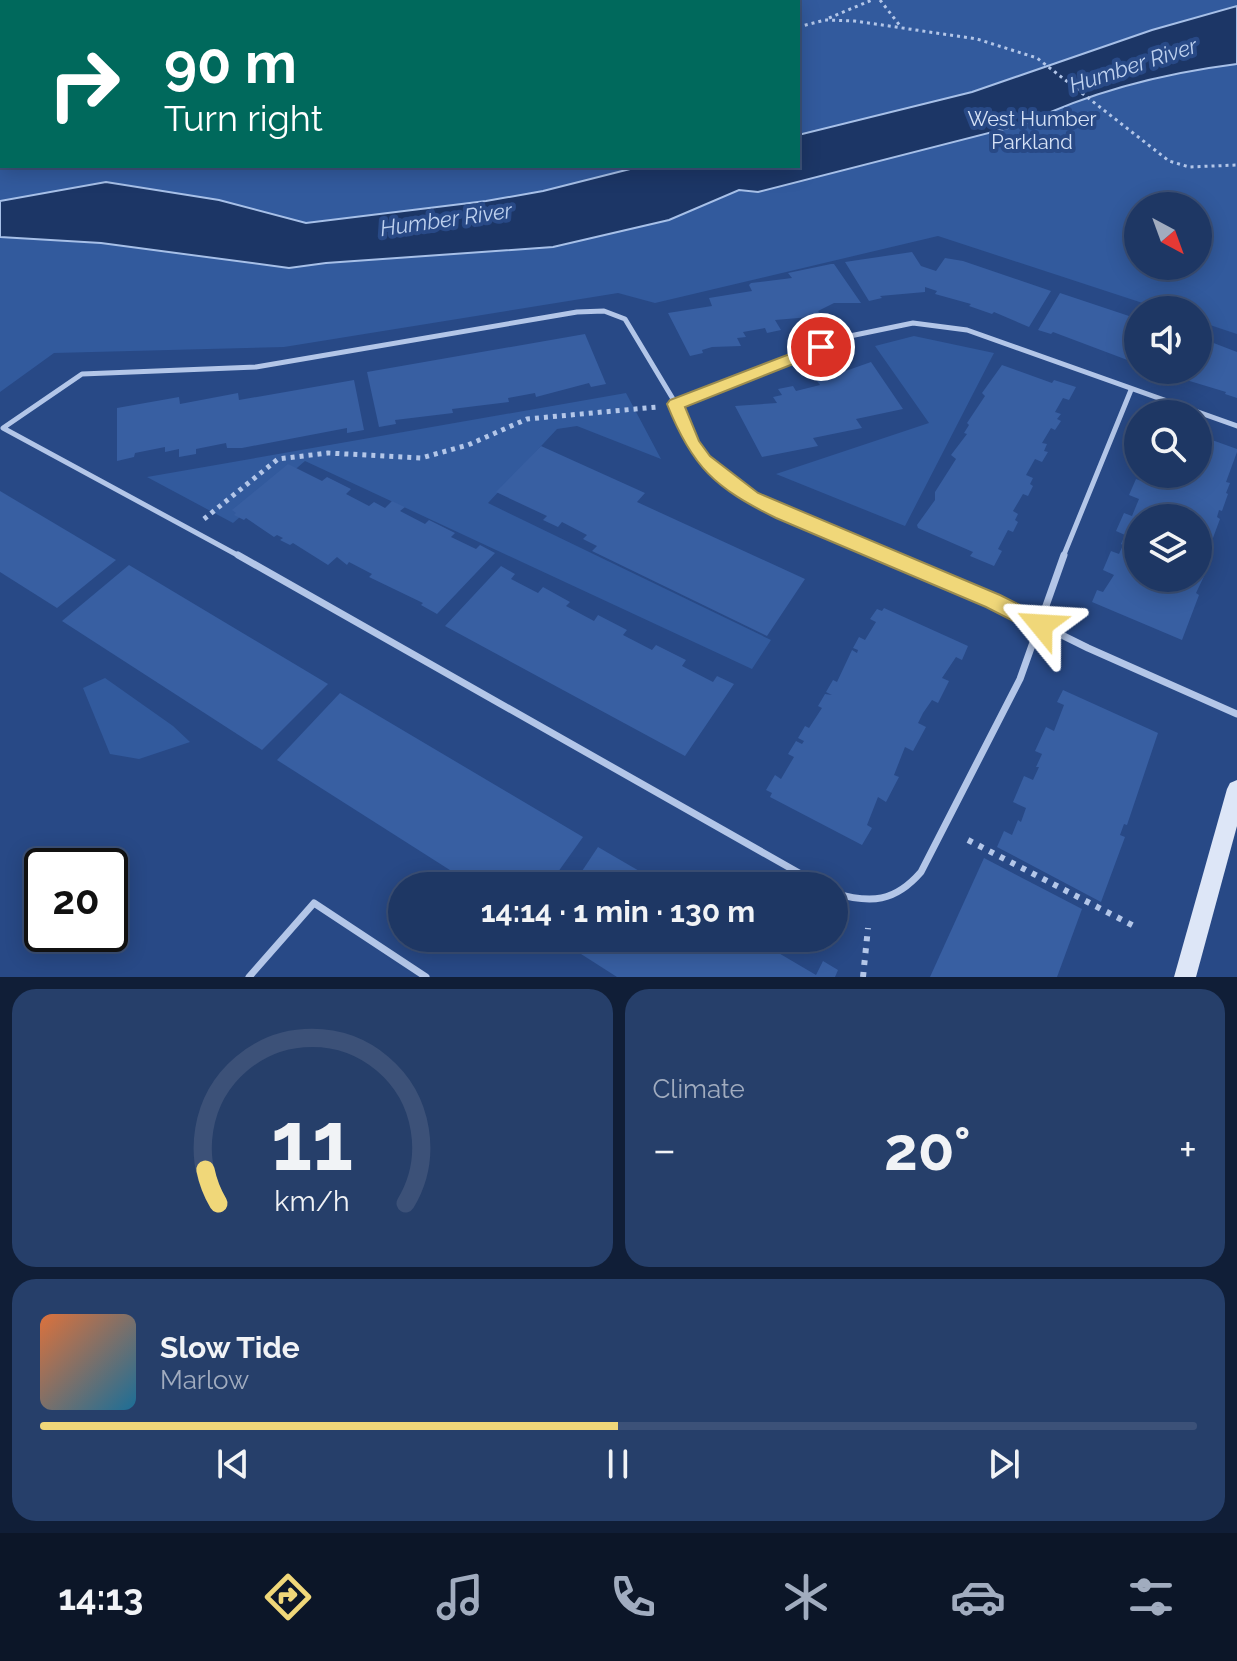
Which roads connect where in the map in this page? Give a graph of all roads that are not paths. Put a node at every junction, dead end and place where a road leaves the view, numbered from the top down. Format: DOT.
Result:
graph roads {
  1 [pos="1131,390"];
  2 [pos="676,404"];
  3 [pos="1237,426"];
  4 [pos="1041,625"];
  5 [pos="1237,714"];
  6 [pos="1237,789"];
  7 [pos="797,872"];
  8 [pos="848,898"];
  9 [pos="249,977"];
  10 [pos="426,977"];
  11 [pos="1185,977"];
  1 -- 2 [label="lane"];
  1 -- 3 [label="lane"];
  1 -- 4 [label="lane"];
  2 -- 4 [label="lane"];
  2 -- 7 [label="lane"];
  4 -- 5 [label="lane"];
  4 -- 8 [label="lane"];
  6 -- 11 [label="main road"];
  9 -- 10 [label="lane"];
}
